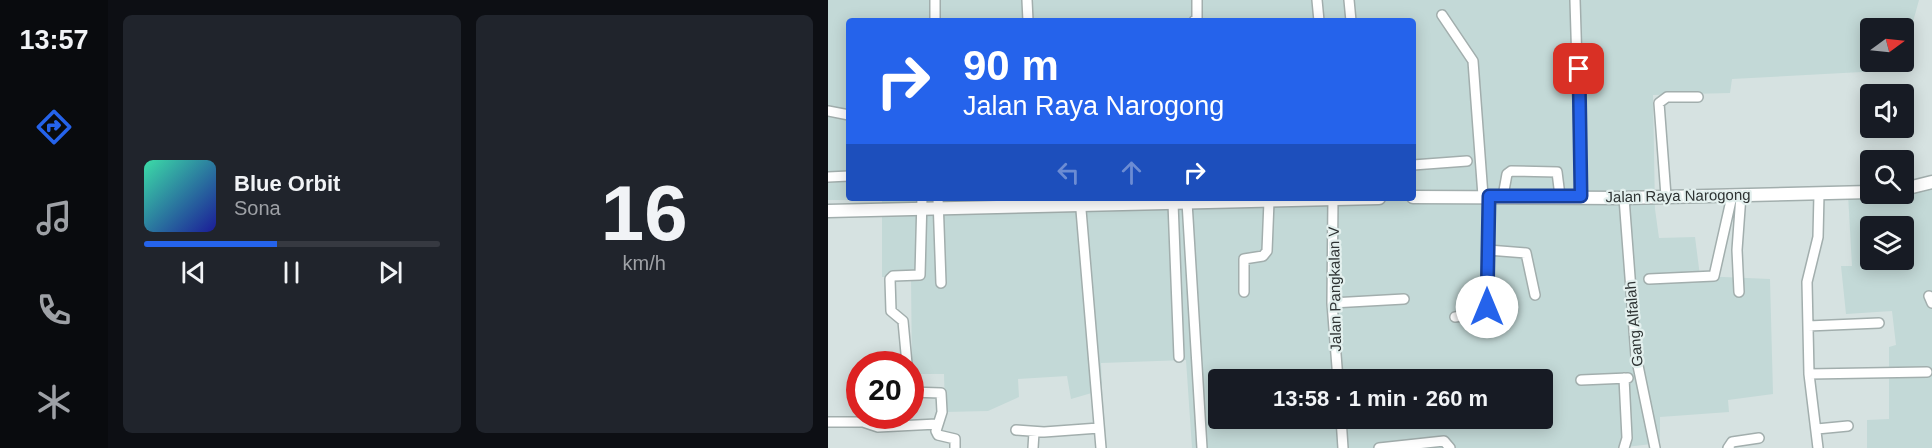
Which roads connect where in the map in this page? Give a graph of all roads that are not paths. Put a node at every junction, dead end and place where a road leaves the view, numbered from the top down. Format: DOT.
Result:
graph roads {
  1 [pos="935,0"];
  2 [pos="1027,0"];
  3 [pos="1197,0"];
  4 [pos="1317,0"];
  5 [pos="1349,0"];
  6 [pos="1575,0"];
  7 [pos="1442,15"];
  8 [pos="935,18"];
  9 [pos="1028,18"];
  10 [pos="1197,18"];
  11 [pos="1319,18"];
  12 [pos="1351,18"];
  13 [pos="1698,97"];
  14 [pos="828,111"];
  15 [pos="846,114"];
  16 [pos="1467,161"];
  17 [pos="1416,165"];
  18 [pos="846,176"];
  19 [pos="828,177"];
  20 [pos="1932,182"];
  21 [pos="1914,186"];
  22 [pos="1860,192"];
  23 [pos="1818,194"];
  24 [pos="1486,196"];
  25 [pos="1503,196"];
  26 [pos="1560,196"];
  27 [pos="1581,196"];
  28 [pos="1665,196"];
  29 [pos="1736,196"];
  30 [pos="1416,197"];
  31 [pos="1624,198"];
  32 [pos="1165,201"];
  33 [pos="1195,201"];
  34 [pos="1269,201"];
  35 [pos="1333,201"];
  36 [pos="1080,202"];
  37 [pos="1187,202"];
  38 [pos="976,203"];
  39 [pos="922,204"];
  40 [pos="938,204"];
  41 [pos="828,211"];
  42 [pos="1488,250"];
  43 [pos="1649,279"];
  44 [pos="941,283"];
  45 [pos="1244,292"];
  46 [pos="1739,292"];
  47 [pos="1535,295"];
  48 [pos="1404,298"];
  49 [pos="1332,303"];
  50 [pos="1455,317"];
  51 [pos="1879,323"];
  52 [pos="1808,326"];
  53 [pos="906,351"];
  54 [pos="1179,357"];
  55 [pos="1337,369"];
  56 [pos="1927,372"];
  57 [pos="1809,374"];
  58 [pos="1639,376"];
  59 [pos="1624,378"];
  60 [pos="1581,380"];
  61 [pos="924,392"];
  62 [pos="828,422"];
  63 [pos="937,424"];
  64 [pos="1848,426"];
  65 [pos="1099,428"];
  66 [pos="1342,429"];
  67 [pos="1817,429"];
  68 [pos="1016,430"];
  69 [pos="1034,432"];
  70 [pos="1759,438"];
  71 [pos="955,448"];
  72 [pos="1033,448"];
  73 [pos="1101,448"];
  74 [pos="1202,448"];
  75 [pos="1343,448"];
  76 [pos="1379,448"];
  77 [pos="1450,448"];
  78 [pos="1624,448"];
  79 [pos="1655,448"];
  80 [pos="1728,448"];
  81 [pos="1818,448"];
  1 -- 8 [label="street"];
  2 -- 9 [label="street"];
  3 -- 10 [label="street"];
  4 -- 11 [label="street"];
  5 -- 12 [label="street"];
  6 -- 27 [label="street"];
  7 -- 24 [label="street"];
  13 -- 28 [label="street"];
  14 -- 15 [label="street"];
  16 -- 17 [label="street"];
  18 -- 19 [label="street"];
  20 -- 21 [label="main road"];
  22 -- 23 [label="main road, Jalan Raya Narogong"];
  23 -- 29 [label="main road, Jalan Raya Narogong"];
  23 -- 52 [label="street"];
  24 -- 25 [label="main road, Jalan Raya Narogong"];
  24 -- 30 [label="main road, Jalan Raya Narogong"];
  24 -- 42 [label="street"];
  25 -- 26 [label="main road, Jalan Raya Narogong"];
  25 -- 26 [label="street"];
  26 -- 27 [label="main road, Jalan Raya Narogong"];
  27 -- 31 [label="main road, Jalan Raya Narogong"];
  28 -- 29 [label="main road, Jalan Raya Narogong"];
  28 -- 31 [label="main road, Jalan Raya Narogong"];
  29 -- 43 [label="street"];
  29 -- 46 [label="street"];
  31 -- 58 [label="street, Gang Alfalah"];
  32 -- 36 [label="main road"];
  32 -- 37 [label="main road"];
  32 -- 54 [label="street"];
  33 -- 37 [label="main road"];
  34 -- 45 [label="street"];
  35 -- 49 [label="street, Jalan Pangkalan V"];
  36 -- 38 [label="main road"];
  36 -- 65 [label="street"];
  37 -- 74 [label="street"];
  38 -- 40 [label="main road"];
  39 -- 40 [label="main road"];
  39 -- 41 [label="main road"];
  39 -- 53 [label="street"];
  40 -- 44 [label="street"];
  42 -- 47 [label="street"];
  42 -- 50 [label="street"];
  48 -- 49 [label="street"];
  49 -- 55 [label="street, Jalan Pangkalan V"];
  51 -- 52 [label="street"];
  52 -- 57 [label="street"];
  56 -- 57 [label="street"];
  57 -- 67 [label="street"];
  58 -- 59 [label="street"];
  58 -- 79 [label="street, Gang Alfalah"];
  59 -- 60 [label="street"];
  59 -- 78 [label="street"];
  61 -- 63 [label="street"];
  62 -- 63 [label="street"];
  63 -- 71 [label="street"];
  64 -- 67 [label="street"];
  65 -- 69 [label="street"];
  65 -- 73 [label="street"];
  66 -- 75 [label="street"];
  67 -- 81 [label="street"];
  68 -- 69 [label="street"];
  69 -- 72 [label="street"];
  70 -- 80 [label="street"];
  76 -- 77 [label="street"];
}
